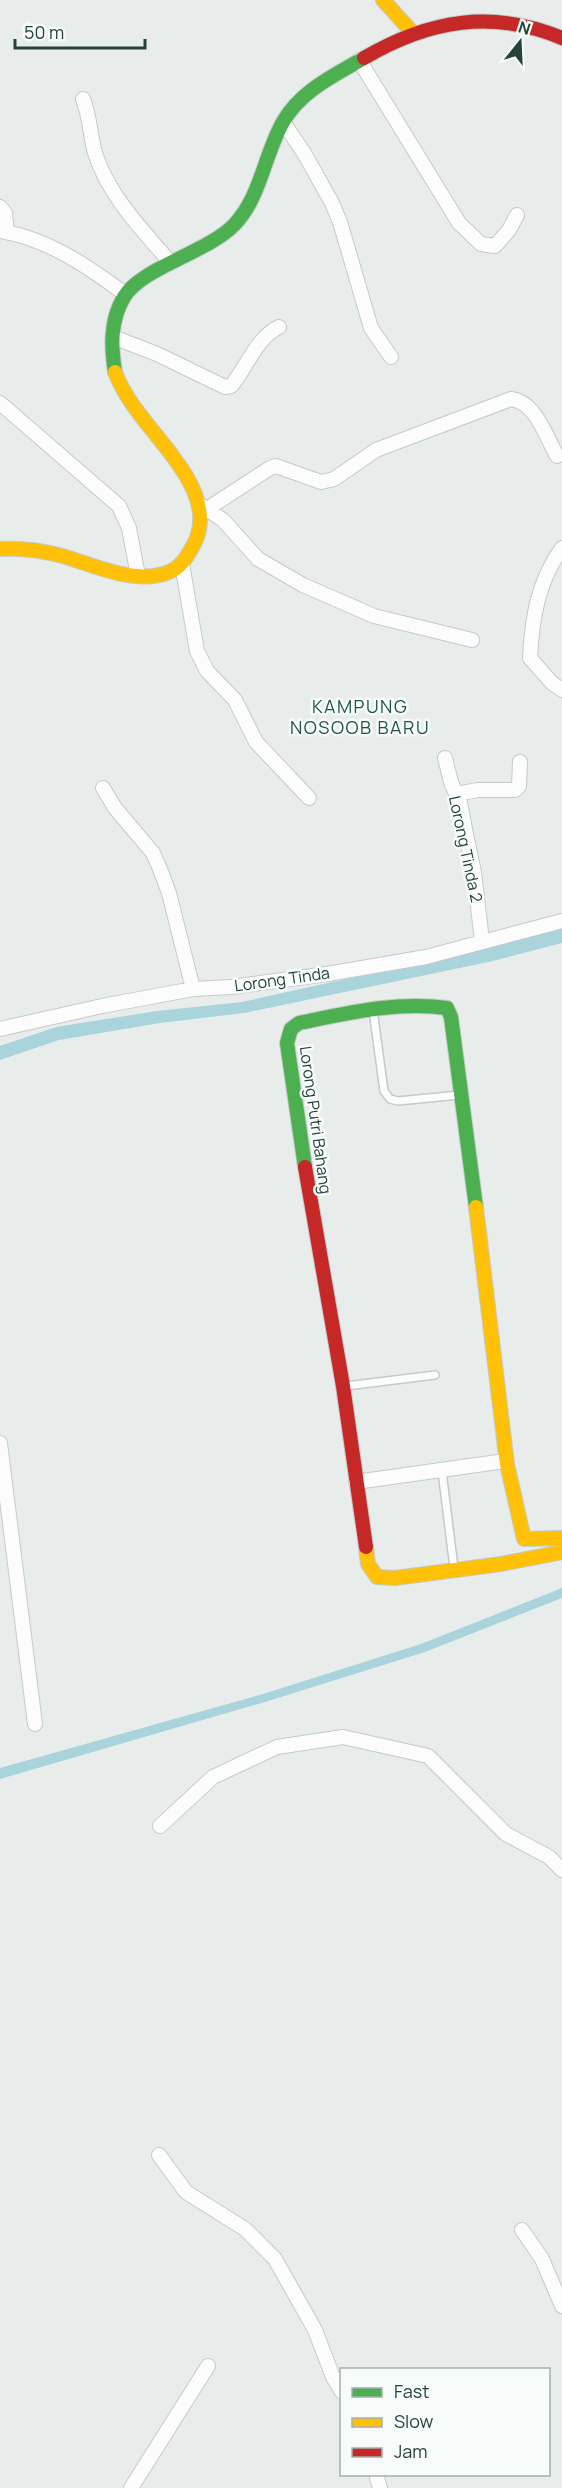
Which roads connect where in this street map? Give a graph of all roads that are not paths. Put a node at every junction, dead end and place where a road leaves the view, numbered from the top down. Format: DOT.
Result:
graph roads {
  1 [pos="383,0"];
  2 [pos="412,33"];
  3 [pos="562,38"];
  4 [pos="359,60"];
  5 [pos="83,99"];
  6 [pos="283,123"];
  7 [pos="0,207"];
  8 [pos="517,214"];
  9 [pos="3,231"];
  10 [pos="171,263"];
  11 [pos="125,294"];
  12 [pos="279,327"];
  13 [pos="112,337"];
  14 [pos="391,357"];
  15 [pos="0,403"];
  16 [pos="557,456"];
  17 [pos="204,507"];
  18 [pos="562,548"];
  19 [pos="0,549"];
  20 [pos="182,564"];
  21 [pos="138,576"];
  22 [pos="472,640"];
  23 [pos="562,690"];
  24 [pos="445,758"];
  25 [pos="520,762"];
  26 [pos="103,788"];
  27 [pos="456,794"];
  28 [pos="309,798"];
  29 [pos="562,921"];
  30 [pos="482,941"];
  31 [pos="193,989"];
  32 [pos="373,1010"];
  33 [pos="0,1029"];
  34 [pos="459,1095"];
  35 [pos="435,1375"];
  36 [pos="344,1386"];
  37 [pos="0,1443"];
  38 [pos="505,1461"];
  39 [pos="442,1471"];
  40 [pos="356,1482"];
  41 [pos="4,1511"];
  42 [pos="562,1538"];
  43 [pos="524,1539"];
  44 [pos="562,1552"];
  45 [pos="529,1558"];
  46 [pos="454,1571"];
  47 [pos="35,1724"];
  48 [pos="160,1826"];
  49 [pos="562,1870"];
  50 [pos="159,2154"];
  51 [pos="522,2230"];
  52 [pos="562,2306"];
  53 [pos="208,2366"];
  54 [pos="340,2389"];
  55 [pos="131,2488"];
  1 -- 2 [label="street"];
  2 -- 3 [label="street"];
  2 -- 4 [label="street"];
  4 -- 6 [label="street"];
  4 -- 8 [label="street"];
  5 -- 10 [label="street"];
  6 -- 10 [label="street"];
  6 -- 14 [label="street"];
  7 -- 9 [label="street"];
  9 -- 11 [label="street"];
  10 -- 11 [label="street"];
  11 -- 13 [label="street"];
  12 -- 13 [label="street"];
  13 -- 17 [label="street"];
  15 -- 21 [label="street"];
  16 -- 17 [label="street"];
  17 -- 20 [label="street"];
  17 -- 22 [label="street"];
  18 -- 23 [label="street"];
  19 -- 21 [label="street"];
  20 -- 21 [label="street"];
  20 -- 28 [label="street"];
  24 -- 27 [label="street, Lorong Tinda 2"];
  25 -- 27 [label="street"];
  26 -- 31 [label="street"];
  27 -- 30 [label="street, Lorong Tinda 2"];
  29 -- 30 [label="street, Lorong Tinda"];
  30 -- 31 [label="street, Lorong Tinda"];
  31 -- 33 [label="street, Lorong Tinda"];
  32 -- 34 [label="lane"];
  32 -- 34 [label="street, Lorong Putri Bahang"];
  32 -- 36 [label="street, Lorong Putri Bahang"];
  34 -- 38 [label="street, Lorong Putri Bahang"];
  35 -- 36 [label="lane"];
  36 -- 40 [label="street, Lorong Putri Bahang"];
  37 -- 41 [label="street"];
  38 -- 39 [label="street"];
  38 -- 43 [label="street, Lorong Putri Bahang"];
  39 -- 40 [label="street"];
  39 -- 46 [label="lane"];
  40 -- 46 [label="street, Lorong Putri Bahang"];
  41 -- 47 [label="street"];
  42 -- 43 [label="street"];
  43 -- 45 [label="street"];
  44 -- 45 [label="street, Lorong Putri Bahang"];
  45 -- 46 [label="street, Lorong Putri Bahang"];
  48 -- 49 [label="street"];
  50 -- 54 [label="street"];
  51 -- 52 [label="street"];
  53 -- 55 [label="street"];
}
